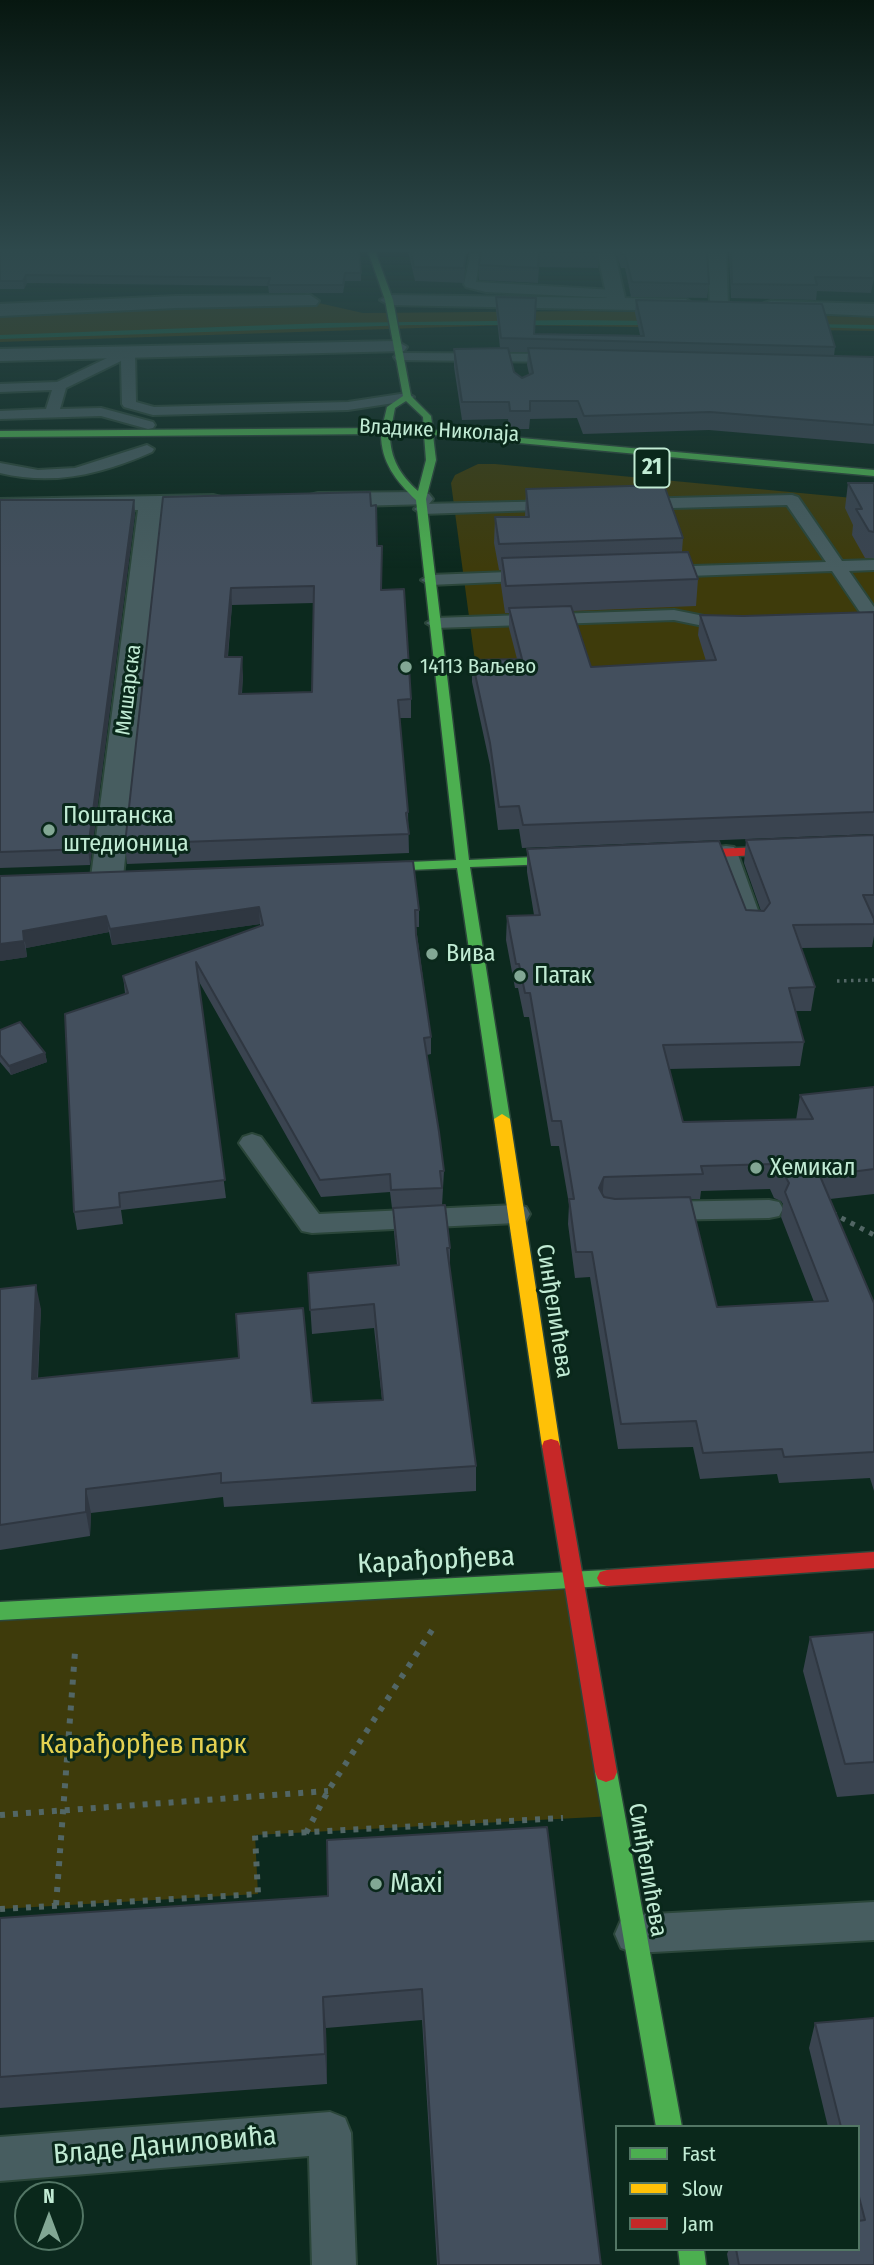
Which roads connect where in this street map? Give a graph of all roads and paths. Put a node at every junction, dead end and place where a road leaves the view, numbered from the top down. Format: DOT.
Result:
graph roads {
  1 [pos="119,357"];
  2 [pos="128,357"];
  3 [pos="400,357"];
  4 [pos="473,357"];
  5 [pos="572,358"];
  6 [pos="60,386"];
  7 [pos="0,388"];
  8 [pos="407,397"];
  9 [pos="52,413"];
  10 [pos="0,415"];
  11 [pos="385,430"];
  12 [pos="173,431"];
  13 [pos="430,432"];
  14 [pos="0,434"];
  15 [pos="379,448"];
  16 [pos="154,449"];
  17 [pos="100,450"];
  18 [pos="425,450"];
  19 [pos="608,464"];
  20 [pos="0,468"];
  21 [pos="874,473"];
  22 [pos="874,488"];
  23 [pos="301,500"];
  24 [pos="235,501"];
  25 [pos="152,503"];
  26 [pos="422,504"];
  27 [pos="614,504"];
  28 [pos="573,505"];
  29 [pos="0,506"];
  30 [pos="874,565"];
  31 [pos="839,566"];
  32 [pos="648,572"];
  33 [pos="553,576"];
  34 [pos="430,580"];
  35 [pos="870,622"];
  36 [pos="435,624"];
  37 [pos="754,628"];
  38 [pos="874,846"];
  39 [pos="726,852"];
  40 [pos="658,855"];
  41 [pos="591,858"];
  42 [pos="463,864"];
  43 [pos="351,868"];
  44 [pos="108,877"];
  45 [pos="753,927"];
  46 [pos="874,980"];
  47 [pos="837,981"];
  48 [pos="252,1143"];
  49 [pos="769,1209"];
  50 [pos="626,1212"];
  51 [pos="516,1213"];
  52 [pos="874,1235"];
  53 [pos="874,1560"];
  54 [pos="572,1580"];
  55 [pos="461,1585"];
  56 [pos="79,1606"];
  57 [pos="0,1611"];
  58 [pos="328,1791"];
  59 [pos="63,1810"];
  60 [pos="0,1815"];
  61 [pos="614,1816"];
  62 [pos="306,1833"];
  63 [pos="56,1905"];
  64 [pos="0,1909"];
  65 [pos="874,1921"];
  66 [pos="635,1934"];
  67 [pos="669,2125"];
  68 [pos="330,2133"];
  69 [pos="0,2159"];
  70 [pos="334,2265"];
  1 -- 6 [label="lane"];
  2 -- 8 [label="lane"];
  3 -- 8 [label="main road"];
  4 -- 5 [label="lane"];
  6 -- 7 [label="lane"];
  6 -- 9 [label="lane"];
  8 -- 11 [label="main road"];
  8 -- 13 [label="main road, Синђелићева"];
  9 -- 10 [label="lane"];
  9 -- 12 [label="lane"];
  11 -- 12 [label="main road, 21"];
  11 -- 13 [label="main road, Владике Николаја / 21"];
  11 -- 15 [label="main road"];
  12 -- 14 [label="main road, 21"];
  13 -- 18 [label="main road, Синђелићева"];
  13 -- 21 [label="main road, Владике Николаја / 21"];
  15 -- 18 [label="main road, Владике Николаја"];
  15 -- 26 [label="main road"];
  16 -- 17 [label="main road"];
  16 -- 20 [label="lane"];
  18 -- 26 [label="main road, Синђелићева"];
  19 -- 22 [label="main road, 21"];
  23 -- 26 [label="street"];
  24 -- 25 [label="street"];
  25 -- 29 [label="street"];
  25 -- 44 [label="street, Мишарска"];
  26 -- 28 [label="lane"];
  26 -- 34 [label="main road, Синђелићева"];
  27 -- 31 [label="lane"];
  30 -- 31 [label="lane"];
  31 -- 32 [label="lane"];
  31 -- 35 [label="lane"];
  33 -- 34 [label="lane"];
  34 -- 36 [label="main road, Синђелићева"];
  36 -- 37 [label="lane"];
  36 -- 42 [label="main road, Синђелићева"];
  38 -- 39 [label="main road"];
  39 -- 40 [label="main road"];
  39 -- 45 [label="lane"];
  41 -- 42 [label="main road"];
  42 -- 43 [label="main road"];
  42 -- 51 [label="main road, Синђелићева"];
  46 -- 47 [label="path"];
  48 -- 51 [label="lane"];
  49 -- 50 [label="lane"];
  49 -- 52 [label="path"];
  51 -- 54 [label="main road, Синђелићева"];
  53 -- 54 [label="main road, Карађорђева"];
  54 -- 55 [label="main road, Карађорђева"];
  54 -- 61 [label="main road, Синђелићева"];
  55 -- 56 [label="main road, Карађорђева"];
  55 -- 58 [label="path"];
  56 -- 57 [label="main road, Карађорђева"];
  56 -- 59 [label="path"];
  58 -- 59 [label="path"];
  58 -- 62 [label="path"];
  59 -- 60 [label="path"];
  59 -- 63 [label="path"];
  61 -- 62 [label="path"];
  61 -- 66 [label="main road, Синђелићева"];
  62 -- 63 [label="path"];
  63 -- 64 [label="path"];
  65 -- 66 [label="lane"];
  66 -- 67 [label="main road, Синђелићева"];
  68 -- 69 [label="lane, Владе Даниловића"];
  68 -- 70 [label="lane"];
}
